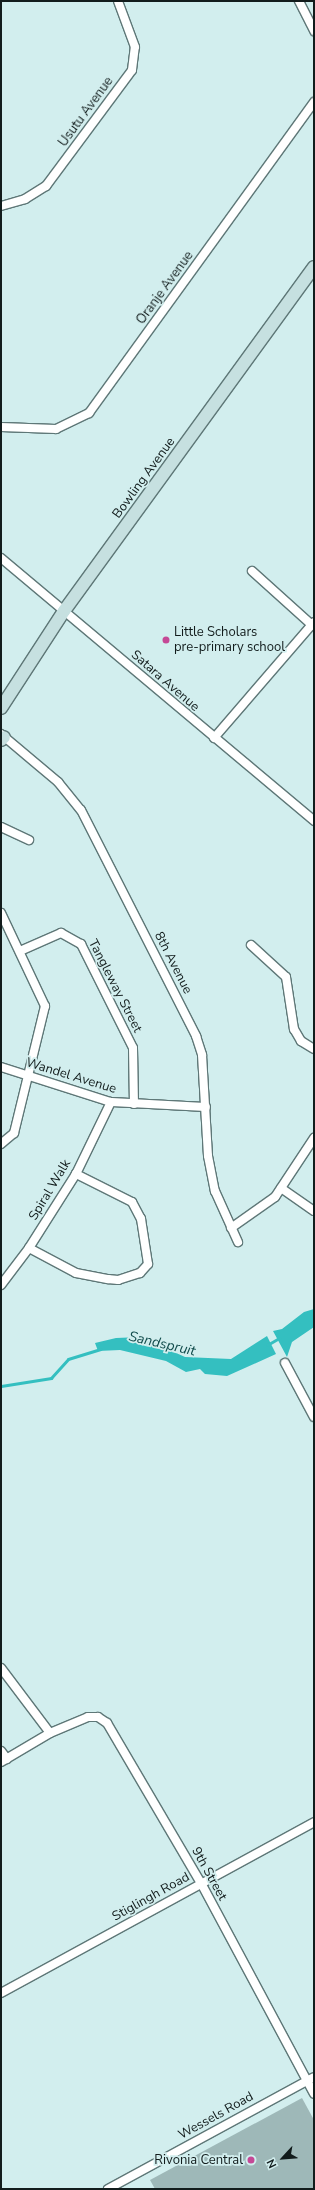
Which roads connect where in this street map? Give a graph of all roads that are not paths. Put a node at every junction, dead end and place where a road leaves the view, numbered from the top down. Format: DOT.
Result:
graph roads {
  1 [pos="118,1"];
  2 [pos="299,1"];
  3 [pos="314,31"];
  4 [pos="314,102"];
  5 [pos="1,206"];
  6 [pos="314,267"];
  7 [pos="1,427"];
  8 [pos="1,558"];
  9 [pos="252,571"];
  10 [pos="64,611"];
  11 [pos="313,624"];
  12 [pos="1,708"];
  13 [pos="2,737"];
  14 [pos="214,738"];
  15 [pos="314,821"];
  16 [pos="1,827"];
  17 [pos="29,840"];
  18 [pos="1,913"];
  19 [pos="4,926"];
  20 [pos="251,945"];
  21 [pos="20,951"];
  22 [pos="314,1049"];
  23 [pos="1,1067"];
  24 [pos="28,1076"];
  25 [pos="111,1102"];
  26 [pos="134,1104"];
  27 [pos="206,1107"];
  28 [pos="314,1138"];
  29 [pos="1,1144"];
  30 [pos="76,1174"];
  31 [pos="281,1188"];
  32 [pos="314,1211"];
  33 [pos="231,1228"];
  34 [pos="238,1242"];
  35 [pos="29,1248"];
  36 [pos="1,1285"];
  37 [pos="285,1363"];
  38 [pos="314,1417"];
  39 [pos="1,1668"];
  40 [pos="50,1733"];
  41 [pos="1,1751"];
  42 [pos="4,1760"];
  43 [pos="314,1822"];
  44 [pos="201,1883"];
  45 [pos="1,1993"];
  46 [pos="310,2079"];
  47 [pos="314,2094"];
  48 [pos="108,2189"];
  1 -- 5 [label="street, Usutu Avenue"];
  2 -- 3 [label="street"];
  4 -- 7 [label="street, Oranje Avenue"];
  6 -- 10 [label="main road, Bowling Avenue"];
  8 -- 10 [label="street, Satara Avenue"];
  9 -- 11 [label="street"];
  10 -- 12 [label="main road, Bowling Avenue"];
  10 -- 14 [label="street, Satara Avenue"];
  11 -- 14 [label="street"];
  13 -- 27 [label="street, 8th Avenue"];
  14 -- 15 [label="street, Satara Avenue"];
  16 -- 17 [label="street"];
  18 -- 19 [label="street"];
  19 -- 21 [label="street"];
  20 -- 22 [label="street"];
  21 -- 24 [label="street"];
  21 -- 26 [label="street, Tangleway Street"];
  23 -- 24 [label="street, Wandel Avenue"];
  24 -- 25 [label="street, Wandel Avenue"];
  24 -- 29 [label="street"];
  25 -- 26 [label="street, Wandel Avenue"];
  25 -- 30 [label="street, Spiral Walk"];
  26 -- 27 [label="street, Wandel Avenue"];
  27 -- 33 [label="street, 8th Avenue"];
  28 -- 31 [label="street"];
  30 -- 35 [label="street, Spiral Walk"];
  30 -- 35 [label="street"];
  31 -- 32 [label="street"];
  31 -- 33 [label="street"];
  33 -- 34 [label="street, 8th Avenue"];
  35 -- 36 [label="street, Spiral Walk"];
  37 -- 38 [label="street"];
  39 -- 40 [label="street"];
  40 -- 42 [label="street, 9th Street"];
  40 -- 44 [label="street, 9th Street"];
  41 -- 42 [label="street"];
  43 -- 44 [label="street, Stiglingh Road"];
  44 -- 45 [label="street, Stiglingh Road"];
  44 -- 46 [label="street, 9th Street"];
  46 -- 47 [label="street, 9th Street"];
  46 -- 48 [label="street, Wessels Road"];
}
